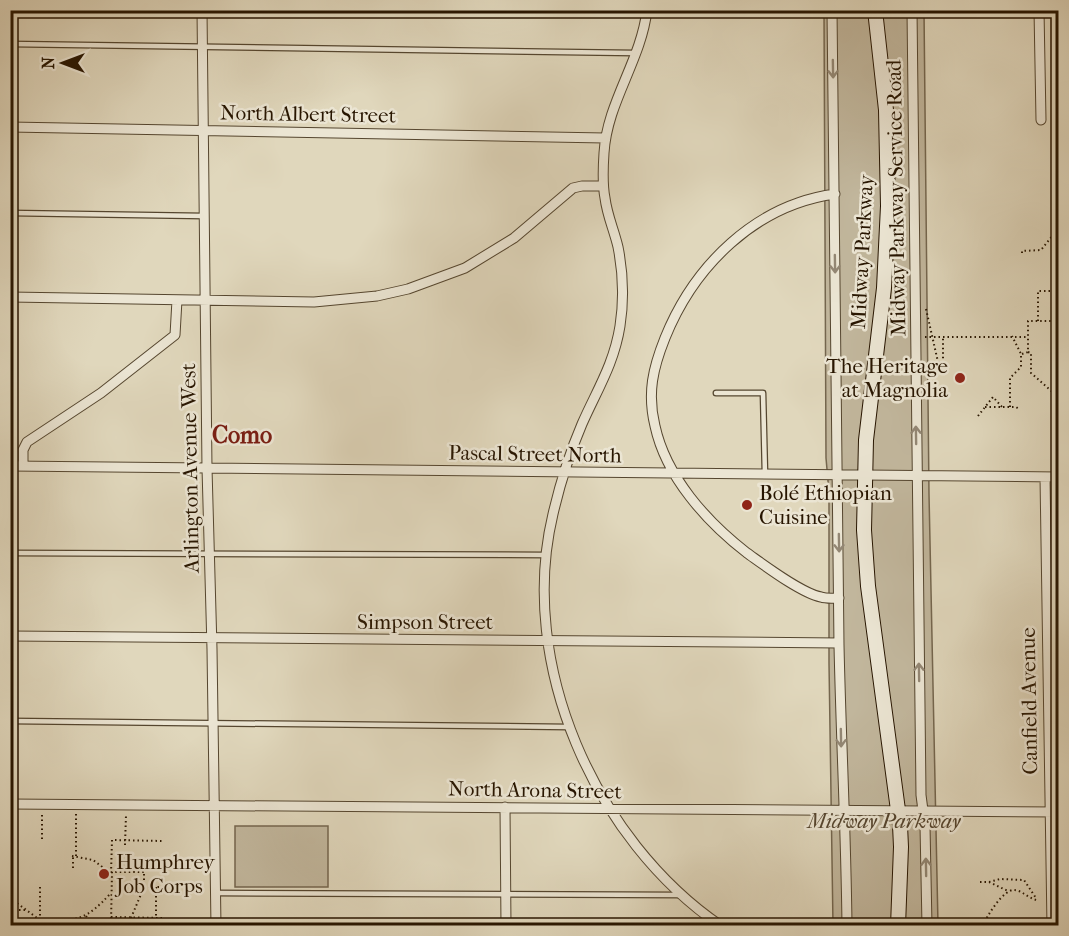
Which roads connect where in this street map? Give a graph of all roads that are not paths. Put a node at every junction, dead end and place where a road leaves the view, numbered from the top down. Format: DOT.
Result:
graph roads {
  1 [pos="202,10"];
  2 [pos="647,10"];
  3 [pos="832,10"];
  4 [pos="875,10"];
  5 [pos="912,10"];
  6 [pos="1039,10"];
  7 [pos="10,45"];
  8 [pos="202,47"];
  9 [pos="637,53"];
  10 [pos="1041,120"];
  11 [pos="10,127"];
  12 [pos="203,130"];
  13 [pos="605,138"];
  14 [pos="603,186"];
  15 [pos="835,194"];
  16 [pos="10,213"];
  17 [pos="204,216"];
  18 [pos="10,297"];
  19 [pos="205,299"];
  20 [pos="177,300"];
  21 [pos="716,393"];
  22 [pos="10,466"];
  23 [pos="23,466"];
  24 [pos="207,468"];
  25 [pos="565,472"];
  26 [pos="674,474"];
  27 [pos="765,475"];
  28 [pos="838,475"];
  29 [pos="864,475"];
  30 [pos="917,476"];
  31 [pos="1045,477"];
  32 [pos="1059,477"];
  33 [pos="10,553"];
  34 [pos="208,555"];
  35 [pos="546,555"];
  36 [pos="839,598"];
  37 [pos="10,636"];
  38 [pos="212,638"];
  39 [pos="549,641"];
  40 [pos="839,643"];
  41 [pos="10,721"];
  42 [pos="214,724"];
  43 [pos="570,727"];
  44 [pos="10,804"];
  45 [pos="214,805"];
  46 [pos="505,807"];
  47 [pos="610,810"];
  48 [pos="923,810"];
  49 [pos="843,811"];
  50 [pos="898,811"];
  51 [pos="1054,812"];
  52 [pos="216,893"];
  53 [pos="506,895"];
  54 [pos="681,895"];
  55 [pos="216,924"];
  56 [pos="506,926"];
  57 [pos="721,926"];
  58 [pos="847,926"];
  59 [pos="898,926"];
  60 [pos="927,926"];
  61 [pos="1052,926"];
  1 -- 8 [label="street, Arlington Avenue West"];
  2 -- 9 [label="street"];
  3 -- 15 [label="street, one-way"];
  4 -- 29 [label="street, Midway Parkway"];
  30 -- 5 [label="street, Midway Parkway Service Road, one-way"];
  6 -- 10 [label="street"];
  7 -- 8 [label="lane"];
  8 -- 9 [label="lane"];
  8 -- 12 [label="street, Arlington Avenue West"];
  9 -- 13 [label="street"];
  11 -- 12 [label="street, North Albert Street"];
  12 -- 13 [label="street, North Albert Street"];
  12 -- 17 [label="street, Arlington Avenue West"];
  13 -- 14 [label="street"];
  14 -- 19 [label="street"];
  14 -- 25 [label="street"];
  15 -- 26 [label="street"];
  15 -- 28 [label="street, one-way"];
  16 -- 17 [label="lane"];
  17 -- 19 [label="street, Arlington Avenue West"];
  18 -- 20 [label="street"];
  19 -- 20 [label="street"];
  19 -- 24 [label="street, Arlington Avenue West"];
  20 -- 23 [label="street"];
  21 -- 27 [label="lane"];
  22 -- 23 [label="street, Pascal Street North"];
  23 -- 24 [label="street, Pascal Street North"];
  24 -- 25 [label="street, Pascal Street North"];
  24 -- 34 [label="street, Arlington Avenue West"];
  25 -- 26 [label="street, Pascal Street North"];
  25 -- 35 [label="street"];
  26 -- 27 [label="street, Pascal Street North"];
  26 -- 36 [label="street"];
  27 -- 28 [label="street, Pascal Street North"];
  28 -- 29 [label="street, Pascal Street North"];
  28 -- 36 [label="street, one-way"];
  29 -- 30 [label="street, Pascal Street North"];
  29 -- 50 [label="street, Midway Parkway"];
  30 -- 31 [label="street, Pascal Street North"];
  48 -- 30 [label="street, Midway Parkway Service Road, one-way"];
  31 -- 32 [label="street, Pascal Street North"];
  31 -- 51 [label="street, Canfield Avenue"];
  33 -- 34 [label="lane"];
  34 -- 35 [label="lane"];
  34 -- 38 [label="street, Arlington Avenue West"];
  35 -- 39 [label="street"];
  36 -- 40 [label="street"];
  37 -- 38 [label="street, Simpson Street"];
  38 -- 39 [label="street, Simpson Street"];
  38 -- 42 [label="street, Arlington Avenue West"];
  39 -- 40 [label="street, Simpson Street"];
  39 -- 43 [label="street"];
  40 -- 49 [label="street, one-way"];
  41 -- 42 [label="lane"];
  42 -- 43 [label="lane"];
  42 -- 45 [label="street, Arlington Avenue West"];
  43 -- 47 [label="street"];
  44 -- 45 [label="street, North Arona Street"];
  45 -- 46 [label="street, North Arona Street"];
  45 -- 52 [label="street, Arlington Avenue West"];
  46 -- 47 [label="street, North Arona Street"];
  46 -- 53 [label="street"];
  47 -- 49 [label="street, North Arona Street"];
  47 -- 54 [label="street"];
  48 -- 50 [label="street, North Arona Street"];
  48 -- 51 [label="street, North Arona Street"];
  60 -- 48 [label="street, Midway Parkway Service Road, one-way"];
  49 -- 50 [label="street, North Arona Street"];
  49 -- 58 [label="street"];
  50 -- 59 [label="street, Midway Parkway"];
  51 -- 61 [label="street, Canfield Avenue"];
  52 -- 53 [label="lane"];
  52 -- 55 [label="street, Arlington Avenue West"];
  53 -- 54 [label="lane"];
  53 -- 56 [label="street"];
  54 -- 57 [label="street"];
}
